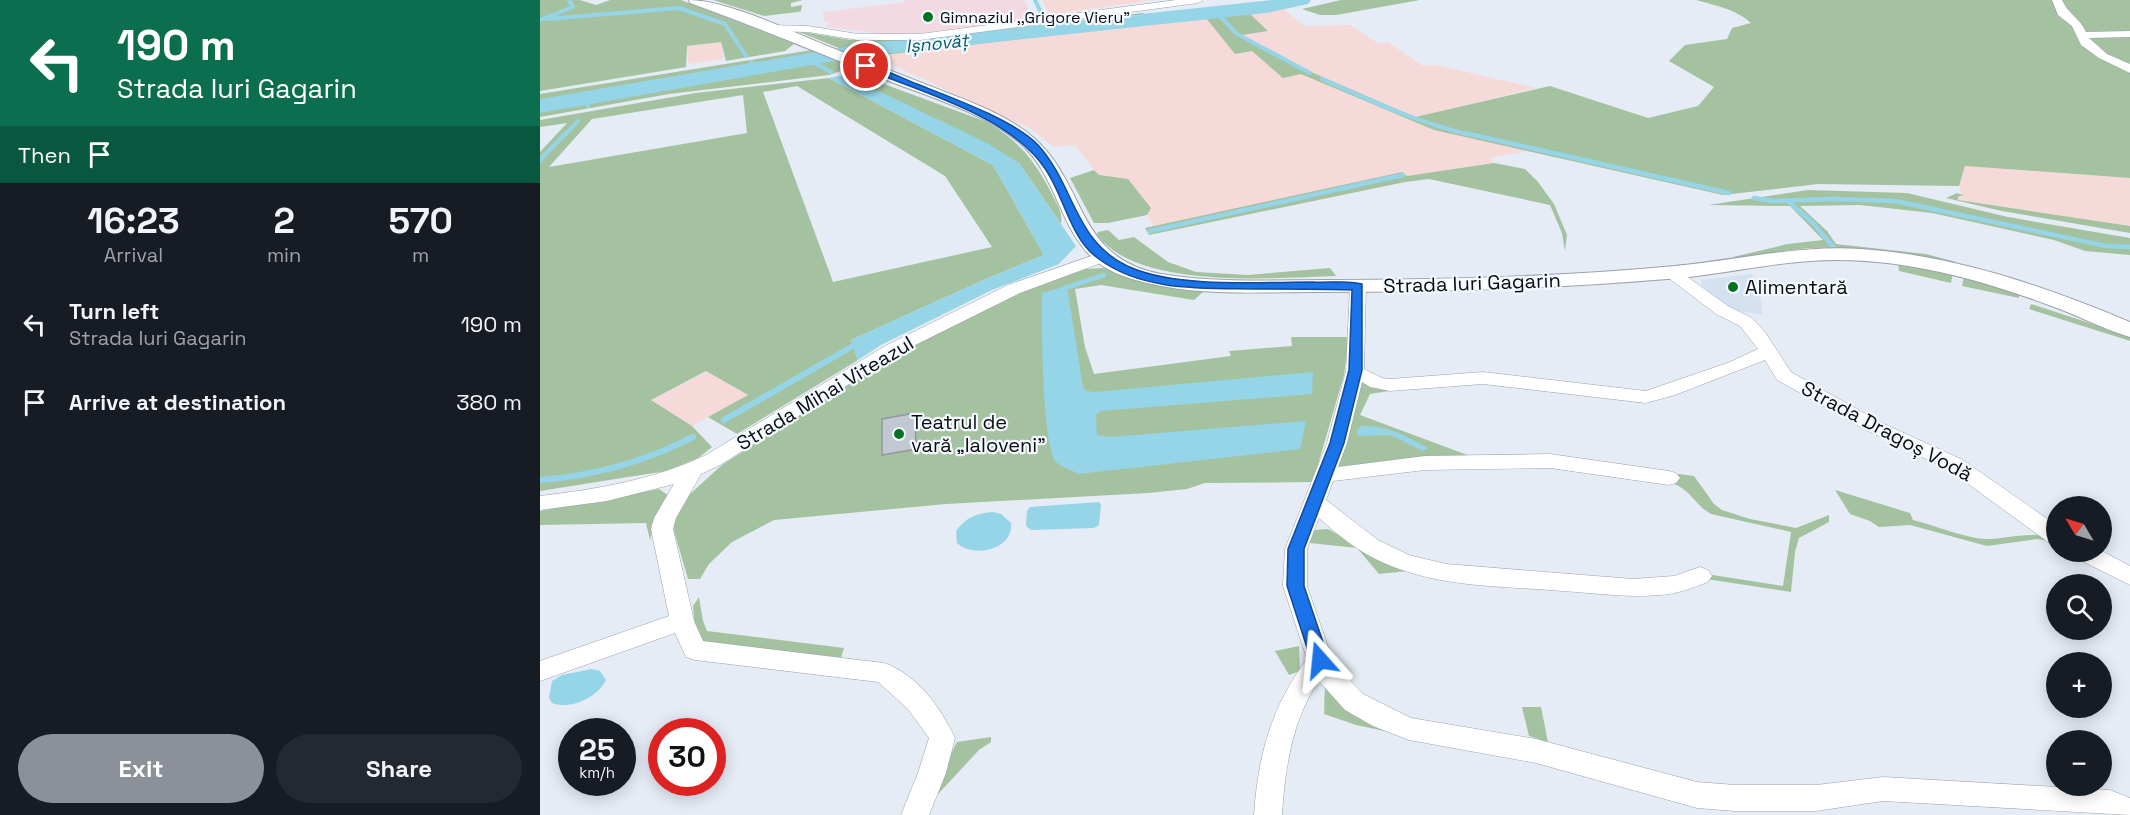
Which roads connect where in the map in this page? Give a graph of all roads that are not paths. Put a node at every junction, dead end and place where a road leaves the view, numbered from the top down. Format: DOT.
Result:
graph roads {
  1 [pos="695,0"];
  2 [pos="1198,0"];
  3 [pos="2057,0"];
  4 [pos="768,28"];
  5 [pos="2130,34"];
  6 [pos="2084,35"];
  7 [pos="2130,69"];
  8 [pos="1103,257"];
  9 [pos="1672,273"];
  10 [pos="1358,286"];
  11 [pos="2130,330"];
  12 [pos="1767,352"];
  13 [pos="1355,370"];
  14 [pos="693,471"];
  15 [pos="1323,476"];
  16 [pos="1670,478"];
  17 [pos="1313,501"];
  18 [pos="540,503"];
  19 [pos="2046,529"];
  20 [pos="2103,562"];
  21 [pos="1700,576"];
  22 [pos="2130,576"];
  23 [pos="682,621"];
  24 [pos="1320,660"];
  25 [pos="540,670"];
  26 [pos="2130,811"];
  27 [pos="915,815"];
  28 [pos="1268,815"];
  1 -- 4 [label="main road, Strada Iuri Gagarin"];
  2 -- 4 [label="street"];
  3 -- 6 [label="street"];
  4 -- 8 [label="main road, Strada Iuri Gagarin"];
  5 -- 6 [label="street"];
  6 -- 7 [label="street"];
  8 -- 10 [label="main road, Strada Iuri Gagarin"];
  8 -- 14 [label="street, Strada Mihai Viteazul"];
  9 -- 10 [label="main road, Strada Iuri Gagarin"];
  9 -- 11 [label="main road, Strada Iuri Gagarin"];
  9 -- 12 [label="street, Strada Dragoș Vodă"];
  10 -- 13 [label="street"];
  12 -- 13 [label="street"];
  12 -- 19 [label="street, Strada Dragoș Vodă"];
  13 -- 15 [label="street"];
  14 -- 18 [label="street, Strada Mihai Viteazul"];
  14 -- 23 [label="street"];
  15 -- 16 [label="street"];
  15 -- 17 [label="street"];
  17 -- 21 [label="street"];
  17 -- 24 [label="street"];
  20 -- 22 [label="street"];
  23 -- 25 [label="street"];
  23 -- 27 [label="street"];
  24 -- 26 [label="street"];
  24 -- 28 [label="street"];
}
